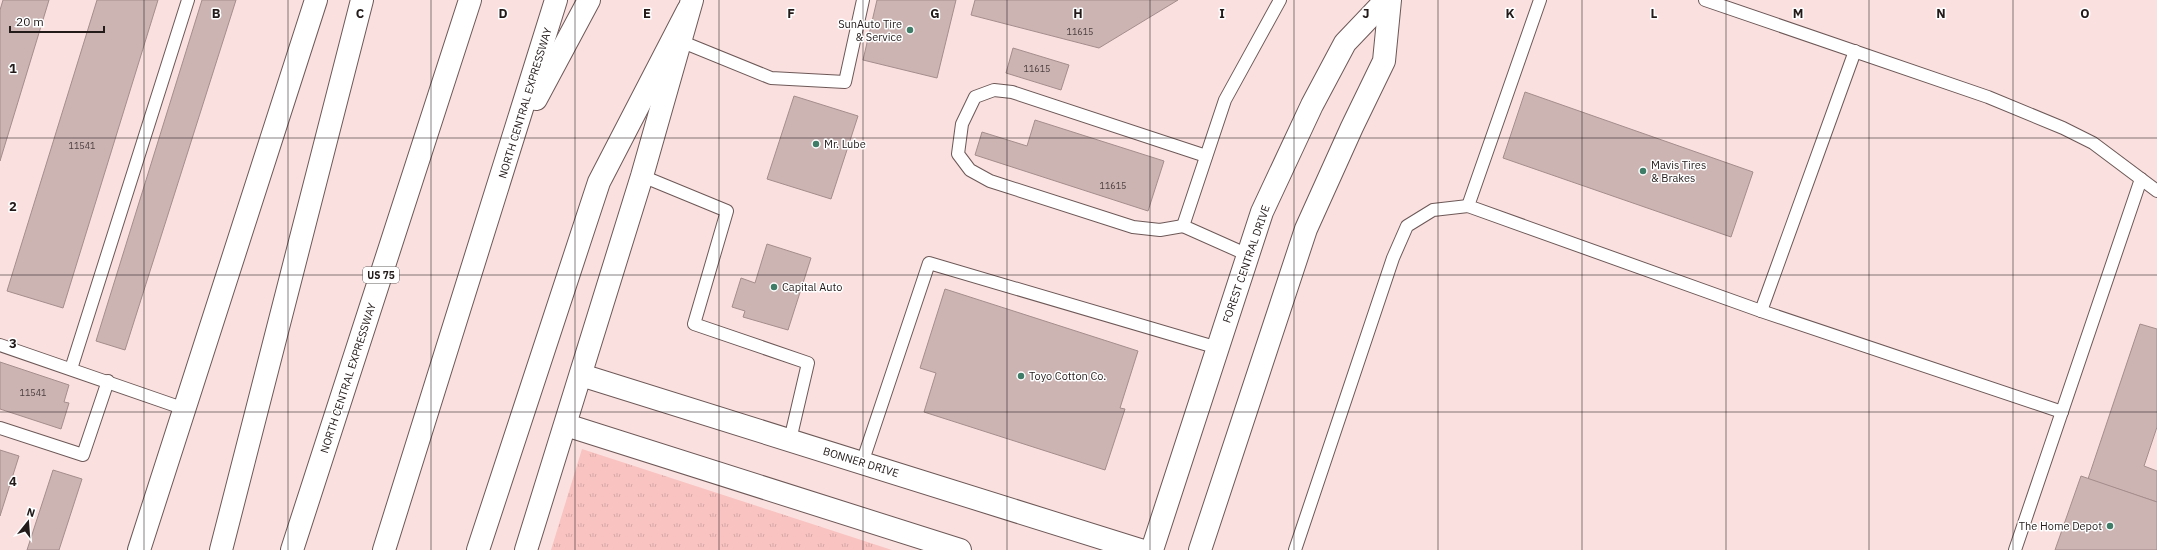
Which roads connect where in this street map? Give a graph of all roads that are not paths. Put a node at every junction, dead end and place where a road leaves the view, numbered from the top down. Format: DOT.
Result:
graph roads {
  1 [pos="188,0"];
  2 [pos="316,0"];
  3 [pos="362,0"];
  4 [pos="470,0"];
  5 [pos="556,0"];
  6 [pos="590,0"];
  7 [pos="863,0"];
  8 [pos="1280,0"];
  9 [pos="1386,0"];
  10 [pos="1390,0"];
  11 [pos="1540,0"];
  12 [pos="1704,0"];
  13 [pos="690,5"];
  14 [pos="680,41"];
  15 [pos="1856,51"];
  16 [pos="513,142"];
  17 [pos="1206,156"];
  18 [pos="642,176"];
  19 [pos="2141,179"];
  20 [pos="2157,192"];
  21 [pos="1468,206"];
  22 [pos="1183,226"];
  23 [pos="1248,255"];
  24 [pos="1761,311"];
  25 [pos="0,345"];
  26 [pos="1218,348"];
  27 [pos="71,369"];
  28 [pos="581,375"];
  29 [pos="108,381"];
  30 [pos="185,409"];
  31 [pos="2062,412"];
  32 [pos="566,425"];
  33 [pos="0,428"];
  34 [pos="790,440"];
  35 [pos="862,463"];
  36 [pos="139,550"];
  37 [pos="221,550"];
  38 [pos="292,550"];
  39 [pos="384,550"];
  40 [pos="478,550"];
  41 [pos="526,550"];
  42 [pos="960,550"];
  43 [pos="1140,550"];
  44 [pos="1152,550"];
  45 [pos="1200,550"];
  46 [pos="1295,550"];
  47 [pos="2015,550"];
  1 -- 27 [label="lane"];
  2 -- 30 [label="main road"];
  3 -- 37 [label="main road"];
  4 -- 38 [label="main road, NORTH CENTRAL EXPRESSWAY / US 75"];
  5 -- 16 [label="main road, NORTH CENTRAL EXPRESSWAY"];
  6 -- 16 [label="main road"];
  7 -- 14 [label="lane"];
  8 -- 17 [label="lane"];
  9 -- 23 [label="main road, FOREST CENTRAL DRIVE"];
  10 -- 45 [label="main road"];
  11 -- 21 [label="lane"];
  12 -- 15 [label="lane"];
  13 -- 14 [label="main road"];
  13 -- 40 [label="main road"];
  14 -- 18 [label="main road"];
  15 -- 19 [label="lane"];
  15 -- 24 [label="lane"];
  16 -- 39 [label="main road, NORTH CENTRAL EXPRESSWAY"];
  17 -- 22 [label="lane"];
  17 -- 22 [label="lane"];
  18 -- 28 [label="main road"];
  18 -- 34 [label="lane"];
  19 -- 20 [label="lane"];
  19 -- 31 [label="lane"];
  21 -- 24 [label="lane"];
  21 -- 46 [label="lane"];
  22 -- 23 [label="lane"];
  23 -- 26 [label="main road, FOREST CENTRAL DRIVE"];
  24 -- 31 [label="lane"];
  25 -- 27 [label="lane"];
  26 -- 35 [label="lane"];
  26 -- 44 [label="main road, FOREST CENTRAL DRIVE"];
  27 -- 29 [label="lane"];
  28 -- 32 [label="main road"];
  28 -- 34 [label="main road, BONNER DRIVE"];
  29 -- 30 [label="lane"];
  29 -- 33 [label="lane"];
  30 -- 36 [label="main road"];
  31 -- 47 [label="lane"];
  32 -- 41 [label="main road"];
  32 -- 42 [label="main road"];
  34 -- 35 [label="main road, BONNER DRIVE"];
  35 -- 43 [label="main road, BONNER DRIVE"];
}
